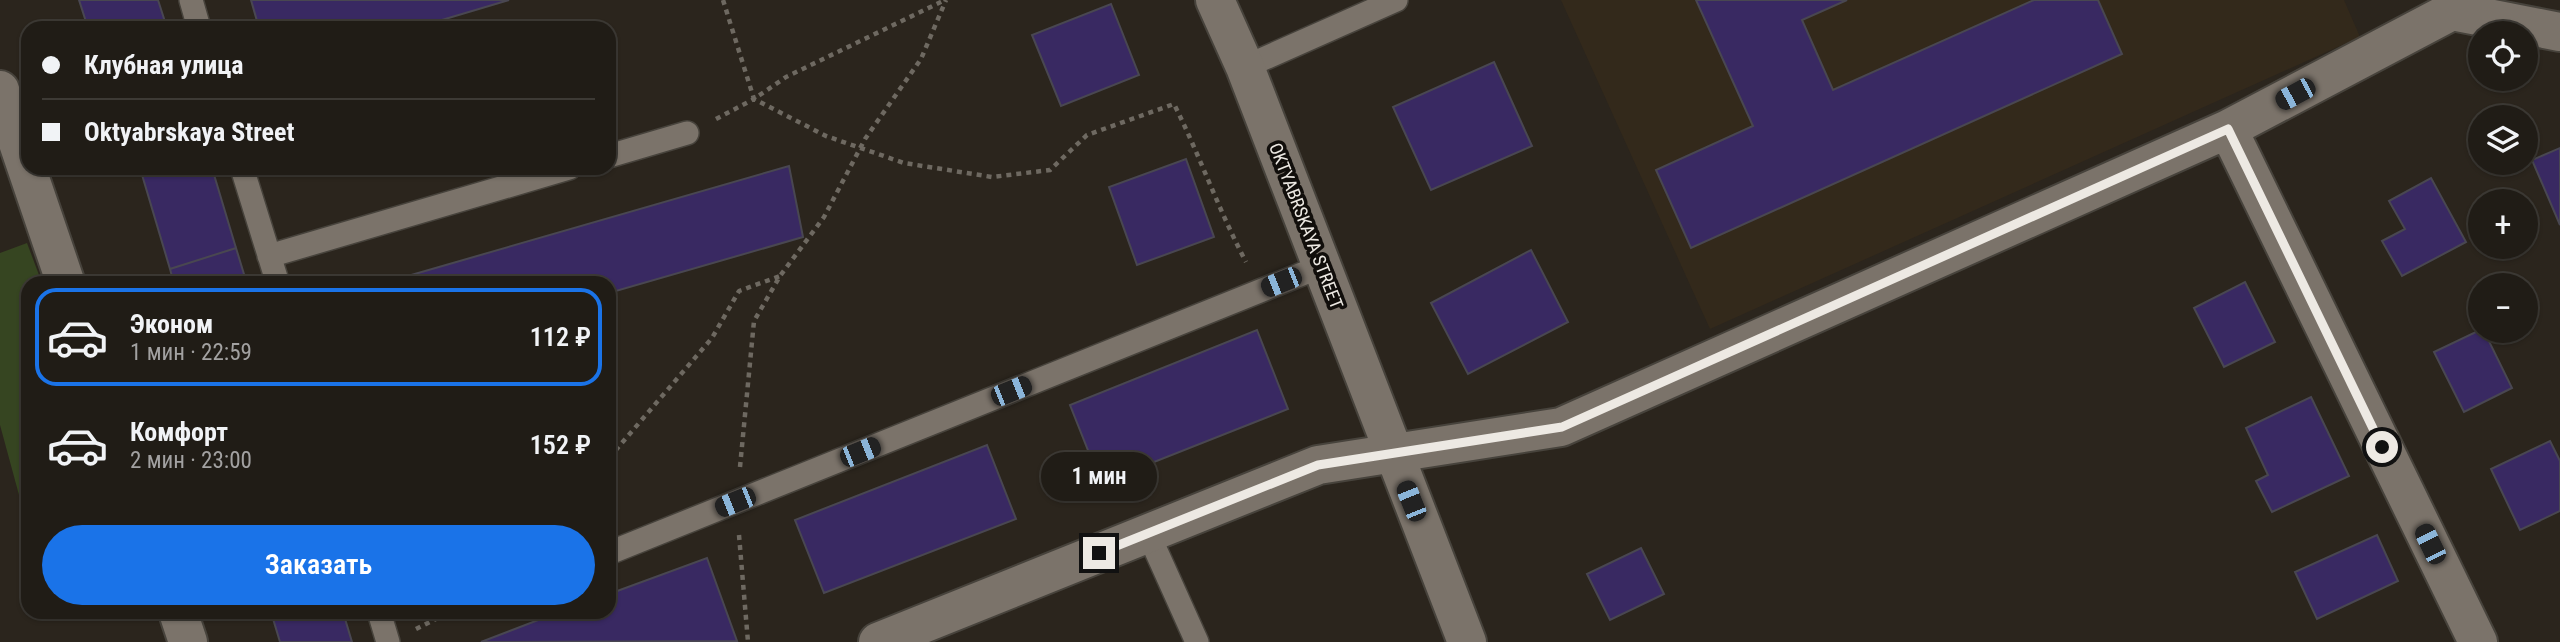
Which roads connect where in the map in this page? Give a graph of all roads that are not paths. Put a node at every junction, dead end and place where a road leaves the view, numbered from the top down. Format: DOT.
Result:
graph roads {
  1 [pos="191,0"];
  2 [pos="1215,0"];
  3 [pos="1396,0"];
  4 [pos="197,21"];
  5 [pos="2560,32"];
  6 [pos="1245,67"];
  7 [pos="0,90"];
  8 [pos="2228,129"];
  9 [pos="687,133"];
  10 [pos="21,152"];
  11 [pos="616,154"];
  12 [pos="29,175"];
  13 [pos="244,175"];
  14 [pos="545,175"];
  15 [pos="269,256"];
  16 [pos="1322,266"];
  17 [pos="63,276"];
  18 [pos="275,276"];
  19 [pos="1392,453"];
  20 [pos="1148,533"];
  21 [pos="616,550"];
  22 [pos="180,619"];
  23 [pos="381,619"];
  24 [pos="188,642"];
  25 [pos="388,642"];
  26 [pos="878,642"];
  27 [pos="1198,642"];
  28 [pos="1467,642"];
  29 [pos="2477,642"];
  1 -- 4 [label="lane"];
  2 -- 6 [label="street, OKTYABRSKAYA STREET"];
  3 -- 6 [label="lane"];
  5 -- 8 [label="street"];
  6 -- 16 [label="street, OKTYABRSKAYA STREET"];
  7 -- 10 [label="street"];
  8 -- 19 [label="street"];
  8 -- 29 [label="street"];
  9 -- 11 [label="lane"];
  12 -- 17 [label="street"];
  13 -- 15 [label="lane"];
  14 -- 15 [label="lane"];
  15 -- 18 [label="lane"];
  16 -- 19 [label="street, OKTYABRSKAYA STREET"];
  16 -- 21 [label="lane"];
  19 -- 20 [label="street"];
  19 -- 28 [label="street, OKTYABRSKAYA STREET"];
  20 -- 26 [label="street"];
  20 -- 27 [label="lane"];
  22 -- 24 [label="street"];
  23 -- 25 [label="lane"];
}
